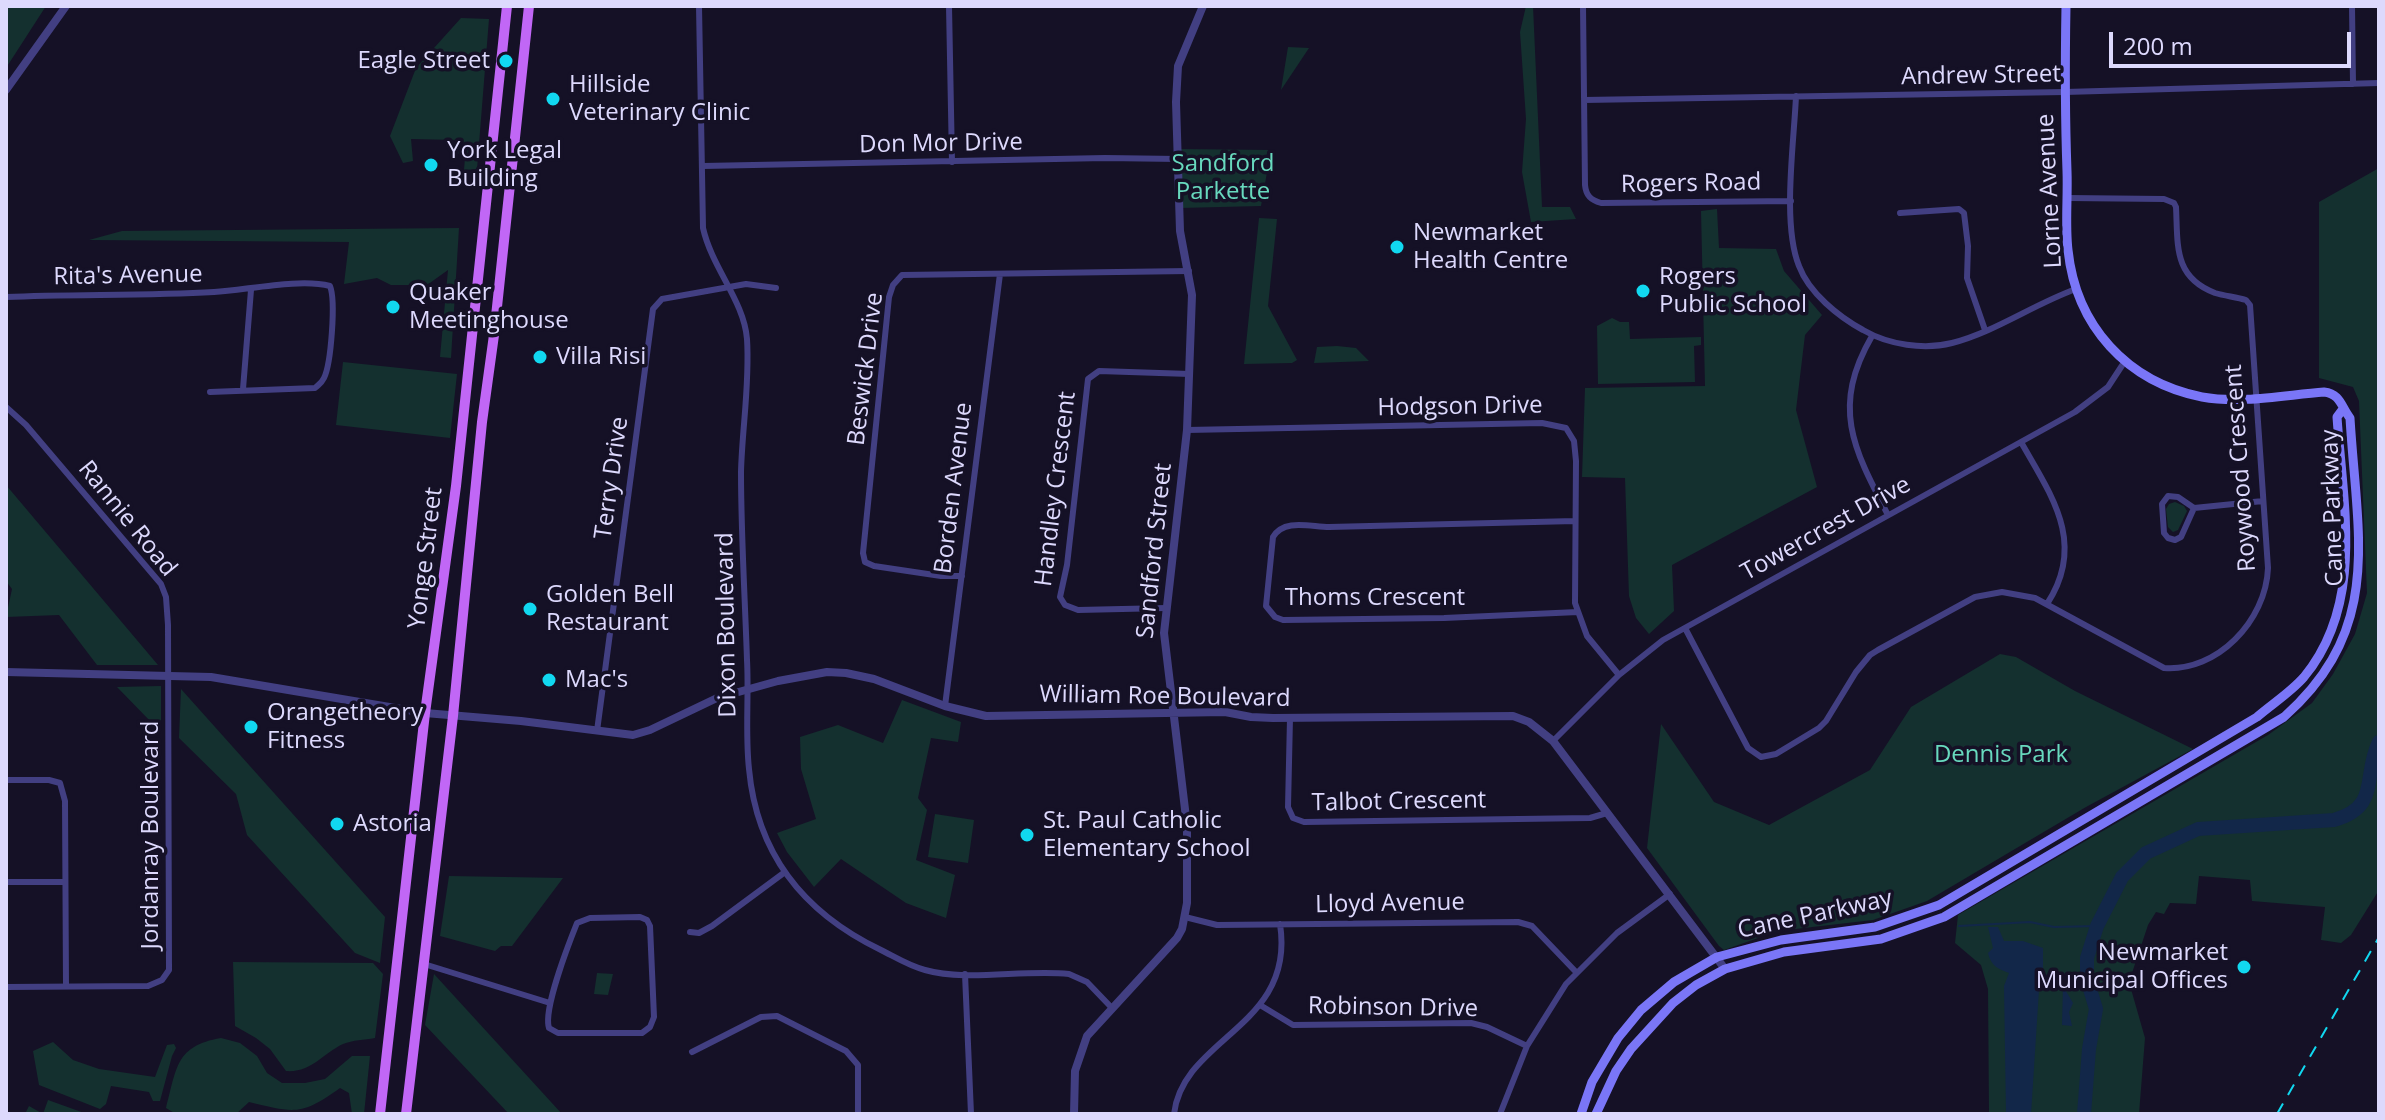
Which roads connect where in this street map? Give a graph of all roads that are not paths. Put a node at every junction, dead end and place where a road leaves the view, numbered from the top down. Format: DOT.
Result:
graph roads {
  1 [pos="66,6"];
  2 [pos="507,6"];
  3 [pos="529,6"];
  4 [pos="699,6"];
  5 [pos="949,6"];
  6 [pos="1203,6"];
  7 [pos="1583,6"];
  8 [pos="2066,6"];
  9 [pos="2352,6"];
  10 [pos="2379,83"];
  11 [pos="2353,84"];
  12 [pos="6,90"];
  13 [pos="2065,92"];
  14 [pos="1796,96"];
  15 [pos="1584,100"];
  16 [pos="1179,159"];
  17 [pos="952,162"];
  18 [pos="703,166"];
  19 [pos="2068,198"];
  20 [pos="1791,201"];
  21 [pos="1900,213"];
  22 [pos="1189,271"];
  23 [pos="1000,274"];
  24 [pos="728,288"];
  25 [pos="776,288"];
  26 [pos="2076,289"];
  27 [pos="251,290"];
  28 [pos="6,297"];
  29 [pos="1985,330"];
  30 [pos="1872,336"];
  31 [pos="2125,361"];
  32 [pos="1190,374"];
  33 [pos="243,389"];
  34 [pos="210,392"];
  35 [pos="2254,397"];
  36 [pos="6,407"];
  37 [pos="2343,409"];
  38 [pos="1187,430"];
  39 [pos="2021,442"];
  40 [pos="2263,501"];
  41 [pos="2194,508"];
  42 [pos="1888,515"];
  43 [pos="1575,521"];
  44 [pos="962,576"];
  45 [pos="2047,604"];
  46 [pos="1166,608"];
  47 [pos="1578,612"];
  48 [pos="1685,628"];
  49 [pos="6,672"];
  50 [pos="168,675"];
  51 [pos="1619,675"];
  52 [pos="748,690"];
  53 [pos="945,706"];
  54 [pos="1173,712"];
  55 [pos="425,713"];
  56 [pos="453,716"];
  57 [pos="1290,718"];
  58 [pos="597,731"];
  59 [pos="1553,741"];
  60 [pos="6,780"];
  61 [pos="1607,813"];
  62 [pos="785,872"];
  63 [pos="6,882"];
  64 [pos="64,882"];
  65 [pos="1670,894"];
  66 [pos="1185,917"];
  67 [pos="1280,924"];
  68 [pos="690,932"];
  69 [pos="1717,957"];
  70 [pos="423,964"];
  71 [pos="1725,969"];
  72 [pos="1576,972"];
  73 [pos="965,974"];
  74 [pos="66,986"];
  75 [pos="6,987"];
  76 [pos="550,1003"];
  77 [pos="1260,1005"];
  78 [pos="1111,1007"];
  79 [pos="1641,1010"];
  80 [pos="1655,1022"];
  81 [pos="1527,1046"];
  82 [pos="692,1052"];
  83 [pos="380,1114"];
  84 [pos="406,1114"];
  85 [pos="858,1114"];
  86 [pos="971,1114"];
  87 [pos="1074,1114"];
  88 [pos="1174,1114"];
  89 [pos="1500,1114"];
  90 [pos="1581,1114"];
  91 [pos="1596,1114"];
  1 -- 12 [label="street"];
  2 -- 55 [label="main road, Yonge Street"];
  3 -- 56 [label="main road, Yonge Street"];
  4 -- 18 [label="street, Dixon Boulevard"];
  5 -- 17 [label="street"];
  6 -- 16 [label="street, Sandford Street"];
  7 -- 15 [label="street"];
  8 -- 13 [label="main road, Lorne Avenue"];
  9 -- 11 [label="street"];
  10 -- 11 [label="street, Andrew Street"];
  11 -- 13 [label="street, Andrew Street"];
  13 -- 14 [label="street, Andrew Street"];
  13 -- 19 [label="main road, Lorne Avenue"];
  14 -- 15 [label="street, Andrew Street"];
  14 -- 20 [label="street"];
  15 -- 20 [label="street, Rogers Road"];
  16 -- 17 [label="street, Don Mor Drive"];
  16 -- 22 [label="street, Sandford Street"];
  17 -- 18 [label="street, Don Mor Drive"];
  18 -- 24 [label="street, Dixon Boulevard"];
  19 -- 26 [label="main road, Lorne Avenue"];
  19 -- 35 [label="street, Roywood Crescent"];
  20 -- 30 [label="street"];
  21 -- 29 [label="street"];
  22 -- 23 [label="street, Beswick Drive"];
  22 -- 32 [label="street, Sandford Street"];
  23 -- 44 [label="street, Borden Avenue"];
  23 -- 44 [label="street, Beswick Drive"];
  24 -- 25 [label="street, Terry Drive"];
  24 -- 52 [label="street, Dixon Boulevard"];
  24 -- 58 [label="street, Terry Drive"];
  26 -- 29 [label="street"];
  26 -- 31 [label="main road, Lorne Avenue"];
  27 -- 28 [label="street, Rita's Avenue"];
  27 -- 33 [label="street"];
  27 -- 33 [label="street, Rita's Avenue"];
  29 -- 30 [label="street"];
  30 -- 42 [label="street"];
  31 -- 35 [label="main road, Lorne Avenue"];
  31 -- 39 [label="street, Towercrest Drive"];
  32 -- 38 [label="street, Sandford Street"];
  32 -- 46 [label="street, Handley Crescent"];
  33 -- 34 [label="street"];
  35 -- 37 [label="main road, Lorne Avenue"];
  35 -- 40 [label="street, Roywood Crescent"];
  36 -- 50 [label="street, Rannie Road"];
  37 -- 69 [label="main road, Cane Parkway"];
  37 -- 71 [label="main road, Cane Parkway"];
  38 -- 43 [label="street, Hodgson Drive"];
  38 -- 46 [label="street, Sandford Street"];
  39 -- 42 [label="street, Towercrest Drive"];
  39 -- 45 [label="street"];
  40 -- 41 [label="street"];
  40 -- 45 [label="street, Roywood Crescent"];
  41 -- 41 [label="street"];
  42 -- 48 [label="street, Towercrest Drive"];
  43 -- 47 [label="street, Hodgson Drive"];
  43 -- 47 [label="street, Thoms Crescent"];
  44 -- 53 [label="street, Borden Avenue"];
  45 -- 48 [label="street, Roywood Crescent"];
  46 -- 54 [label="street, Sandford Street"];
  47 -- 51 [label="street, Hodgson Drive"];
  48 -- 51 [label="street, Towercrest Drive"];
  49 -- 50 [label="street, William Roe Boulevard"];
  50 -- 55 [label="street, William Roe Boulevard"];
  50 -- 74 [label="street, Jordanray Boulevard"];
  51 -- 59 [label="street, Towercrest Drive"];
  52 -- 53 [label="street, William Roe Boulevard"];
  52 -- 58 [label="street, William Roe Boulevard"];
  52 -- 62 [label="street, Dixon Boulevard"];
  53 -- 54 [label="street, William Roe Boulevard"];
  54 -- 57 [label="street, William Roe Boulevard"];
  54 -- 66 [label="street, Sandford Street"];
  55 -- 56 [label="street, William Roe Boulevard"];
  55 -- 83 [label="main road, Yonge Street"];
  56 -- 58 [label="street, William Roe Boulevard"];
  56 -- 70 [label="main road, Yonge Street"];
  57 -- 59 [label="street, William Roe Boulevard"];
  57 -- 61 [label="street, Talbot Crescent"];
  59 -- 61 [label="street, William Roe Boulevard"];
  60 -- 64 [label="street"];
  61 -- 65 [label="street, William Roe Boulevard"];
  62 -- 68 [label="street"];
  62 -- 73 [label="street, Dixon Boulevard"];
  63 -- 64 [label="street"];
  64 -- 74 [label="street"];
  65 -- 69 [label="street, William Roe Boulevard"];
  65 -- 72 [label="street"];
  66 -- 67 [label="street, Lloyd Avenue"];
  66 -- 78 [label="street, Sandford Street"];
  67 -- 72 [label="street, Lloyd Avenue"];
  67 -- 77 [label="street"];
  69 -- 71 [label="street, William Roe Boulevard"];
  69 -- 79 [label="main road, Cane Parkway"];
  70 -- 76 [label="street"];
  70 -- 84 [label="main road, Yonge Street"];
  71 -- 80 [label="main road, Cane Parkway"];
  72 -- 81 [label="street"];
  73 -- 78 [label="street, Dixon Boulevard"];
  73 -- 86 [label="street"];
  74 -- 75 [label="street, Jordanray Boulevard"];
  76 -- 76 [label="street"];
  77 -- 81 [label="street, Robinson Drive"];
  77 -- 88 [label="street"];
  78 -- 87 [label="street, Sandford Street"];
  79 -- 80 [label="street"];
  79 -- 90 [label="main road, Cane Parkway"];
  80 -- 91 [label="main road, Cane Parkway"];
  81 -- 89 [label="street"];
  82 -- 85 [label="street"];
}
